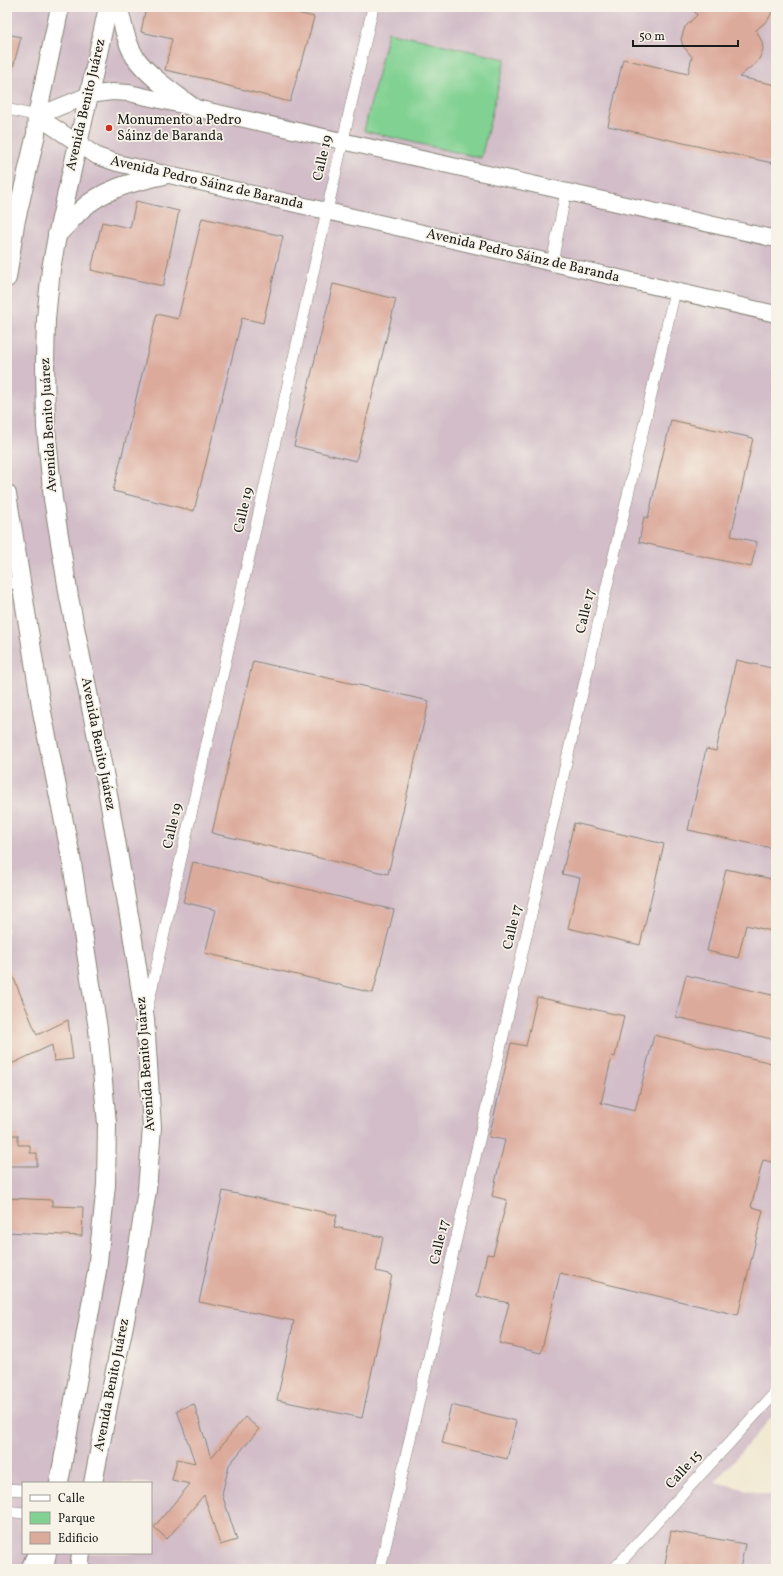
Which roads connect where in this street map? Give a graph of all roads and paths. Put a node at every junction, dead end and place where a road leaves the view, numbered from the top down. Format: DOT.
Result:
graph roads {
  1 [pos="60,7"];
  2 [pos="108,7"];
  3 [pos="119,7"];
  4 [pos="373,7"];
  5 [pos="89,96"];
  6 [pos="7,108"];
  7 [pos="194,108"];
  8 [pos="38,116"];
  9 [pos="342,141"];
  10 [pos="78,144"];
  11 [pos="164,175"];
  12 [pos="566,192"];
  13 [pos="327,211"];
  14 [pos="57,236"];
  15 [pos="776,239"];
  16 [pos="552,263"];
  17 [pos="7,278"];
  18 [pos="675,291"];
  19 [pos="776,314"];
  20 [pos="7,494"];
  21 [pos="14,582"];
  22 [pos="145,1019"];
  23 [pos="776,1392"];
  24 [pos="59,1482"];
  25 [pos="93,1482"];
  26 [pos="7,1488"];
  27 [pos="22,1490"];
  28 [pos="7,1511"];
  29 [pos="22,1513"];
  30 [pos="37,1554"];
  31 [pos="47,1554"];
  32 [pos="81,1554"];
  33 [pos="30,1569"];
  34 [pos="44,1569"];
  35 [pos="79,1569"];
  36 [pos="380,1569"];
  37 [pos="614,1569"];
  1 -- 8 [label="main road"];
  2 -- 5 [label="main road, Avenida Benito Juárez"];
  3 -- 7 [label="main road"];
  4 -- 9 [label="street, Calle 19"];
  5 -- 7 [label="street"];
  5 -- 8 [label="street"];
  5 -- 10 [label="main road, Avenida Benito Juárez"];
  6 -- 8 [label="street"];
  7 -- 9 [label="street"];
  8 -- 10 [label="street, Avenida Pedro Sáinz de Baranda"];
  8 -- 17 [label="main road"];
  9 -- 12 [label="street"];
  9 -- 13 [label="street, Calle 19"];
  10 -- 11 [label="street, Avenida Pedro Sáinz de Baranda"];
  10 -- 14 [label="main road, Avenida Benito Juárez"];
  11 -- 13 [label="street, Avenida Pedro Sáinz de Baranda"];
  11 -- 14 [label="main road"];
  12 -- 15 [label="street"];
  12 -- 16 [label="street"];
  13 -- 16 [label="street, Avenida Pedro Sáinz de Baranda"];
  13 -- 22 [label="street, Calle 19"];
  14 -- 22 [label="main road, Avenida Benito Juárez"];
  16 -- 18 [label="street, Avenida Pedro Sáinz de Baranda"];
  18 -- 19 [label="street, Avenida Pedro Sáinz de Baranda"];
  18 -- 36 [label="street, Calle 17"];
  20 -- 21 [label="main road"];
  21 -- 24 [label="main road"];
  22 -- 25 [label="main road, Avenida Benito Juárez"];
  23 -- 37 [label="street, Calle 15"];
  26 -- 27 [label="street"];
  28 -- 29 [label="street"];
  30 -- 33 [label="main road"];
  31 -- 34 [label="main road"];
  32 -- 35 [label="main road"];
}
